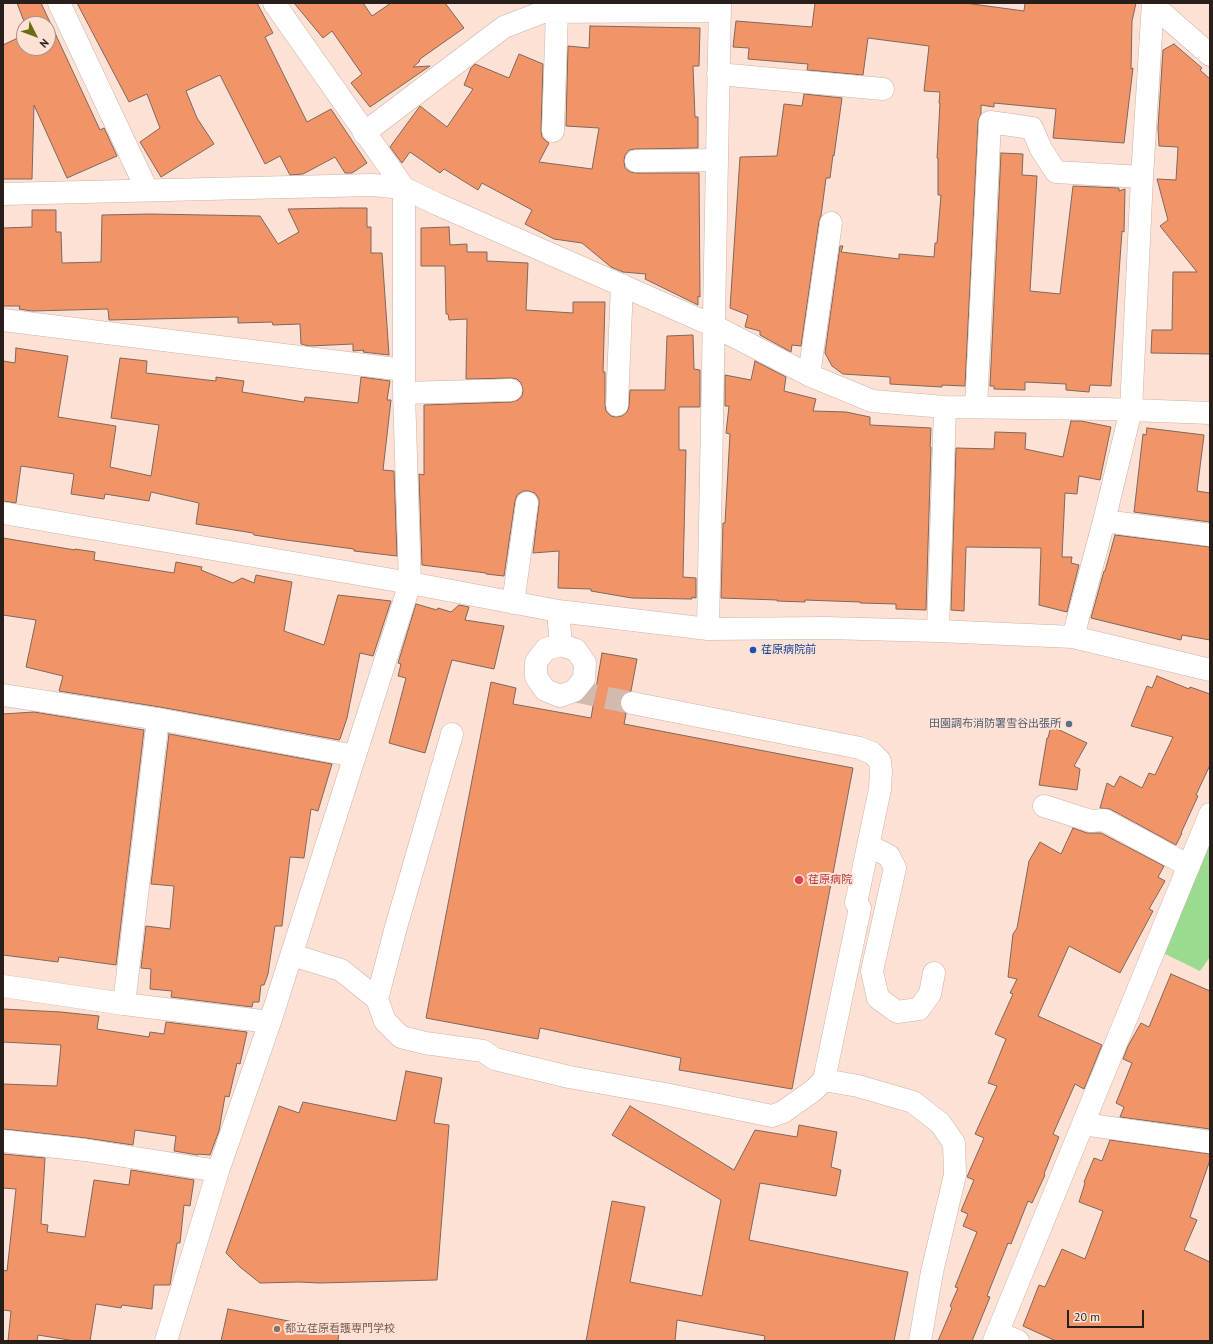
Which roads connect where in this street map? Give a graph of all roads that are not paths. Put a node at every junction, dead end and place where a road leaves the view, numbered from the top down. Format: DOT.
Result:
graph roads {
  1 [pos="59,3"];
  2 [pos="274,3"];
  3 [pos="1153,4"];
  4 [pos="720,7"];
  5 [pos="557,12"];
  6 [pos="1210,55"];
  7 [pos="718,74"];
  8 [pos="883,89"];
  9 [pos="553,131"];
  10 [pos="364,133"];
  11 [pos="717,160"];
  12 [pos="636,161"];
  13 [pos="1142,177"];
  14 [pos="404,188"];
  15 [pos="147,190"];
  16 [pos="3,194"];
  17 [pos="831,223"];
  18 [pos="622,285"];
  19 [pos="3,320"];
  20 [pos="714,326"];
  21 [pos="404,370"];
  22 [pos="809,375"];
  23 [pos="511,390"];
  24 [pos="404,393"];
  25 [pos="617,405"];
  26 [pos="945,407"];
  27 [pos="976,407"];
  28 [pos="1131,410"];
  29 [pos="1210,413"];
  30 [pos="527,502"];
  31 [pos="3,513"];
  32 [pos="1104,522"];
  33 [pos="1210,535"];
  34 [pos="410,583"];
  35 [pos="513,603"];
  36 [pos="558,611"];
  37 [pos="708,629"];
  38 [pos="938,631"];
  39 [pos="1073,637"];
  40 [pos="561,645"];
  41 [pos="1210,670"];
  42 [pos="3,695"];
  43 [pos="632,703"];
  44 [pos="158,719"];
  45 [pos="452,734"];
  46 [pos="355,756"];
  47 [pos="1044,806"];
  48 [pos="1210,814"];
  49 [pos="868,845"];
  50 [pos="1189,866"];
  51 [pos="292,956"];
  52 [pos="934,973"];
  53 [pos="3,986"];
  54 [pos="377,999"];
  55 [pos="124,1004"];
  56 [pos="270,1022"];
  57 [pos="824,1080"];
  58 [pos="1083,1124"];
  59 [pos="3,1141"];
  60 [pos="1210,1142"];
  61 [pos="218,1171"];
  62 [pos="996,1337"];
  63 [pos="166,1341"];
  64 [pos="920,1341"];
  65 [pos="1018,1341"];
  1 -- 15 [label="street"];
  2 -- 10 [label="street"];
  3 -- 6 [label="street"];
  3 -- 13 [label="street"];
  4 -- 5 [label="street"];
  4 -- 7 [label="street"];
  5 -- 9 [label="street"];
  5 -- 10 [label="street"];
  7 -- 8 [label="street"];
  7 -- 11 [label="street"];
  10 -- 14 [label="street"];
  11 -- 12 [label="street"];
  11 -- 20 [label="street"];
  13 -- 27 [label="street"];
  13 -- 28 [label="street"];
  14 -- 15 [label="street"];
  14 -- 18 [label="street"];
  14 -- 21 [label="street"];
  15 -- 16 [label="street"];
  17 -- 22 [label="street"];
  18 -- 20 [label="street"];
  18 -- 25 [label="street"];
  19 -- 21 [label="street"];
  20 -- 22 [label="street"];
  20 -- 37 [label="street"];
  21 -- 24 [label="street"];
  22 -- 26 [label="street"];
  23 -- 24 [label="street"];
  24 -- 34 [label="street"];
  26 -- 27 [label="street"];
  26 -- 38 [label="street"];
  27 -- 28 [label="street"];
  28 -- 29 [label="street"];
  28 -- 32 [label="street"];
  30 -- 35 [label="street"];
  31 -- 34 [label="street"];
  32 -- 33 [label="street"];
  32 -- 39 [label="street"];
  34 -- 35 [label="street"];
  34 -- 46 [label="street"];
  35 -- 36 [label="street"];
  36 -- 37 [label="street"];
  36 -- 40 [label="street"];
  37 -- 38 [label="street"];
  38 -- 39 [label="street"];
  39 -- 41 [label="street"];
  42 -- 44 [label="street"];
  43 -- 49 [label="street"];
  44 -- 46 [label="street"];
  44 -- 55 [label="street"];
  45 -- 54 [label="street"];
  46 -- 51 [label="street"];
  47 -- 50 [label="street"];
  48 -- 50 [label="street"];
  49 -- 52 [label="street"];
  49 -- 57 [label="street"];
  50 -- 58 [label="street"];
  51 -- 54 [label="street"];
  51 -- 56 [label="street"];
  53 -- 55 [label="street"];
  54 -- 57 [label="street"];
  55 -- 56 [label="street"];
  56 -- 61 [label="street"];
  57 -- 64 [label="street"];
  58 -- 60 [label="street"];
  58 -- 62 [label="street"];
  59 -- 61 [label="street"];
  61 -- 63 [label="street"];
  62 -- 65 [label="street"];
}
